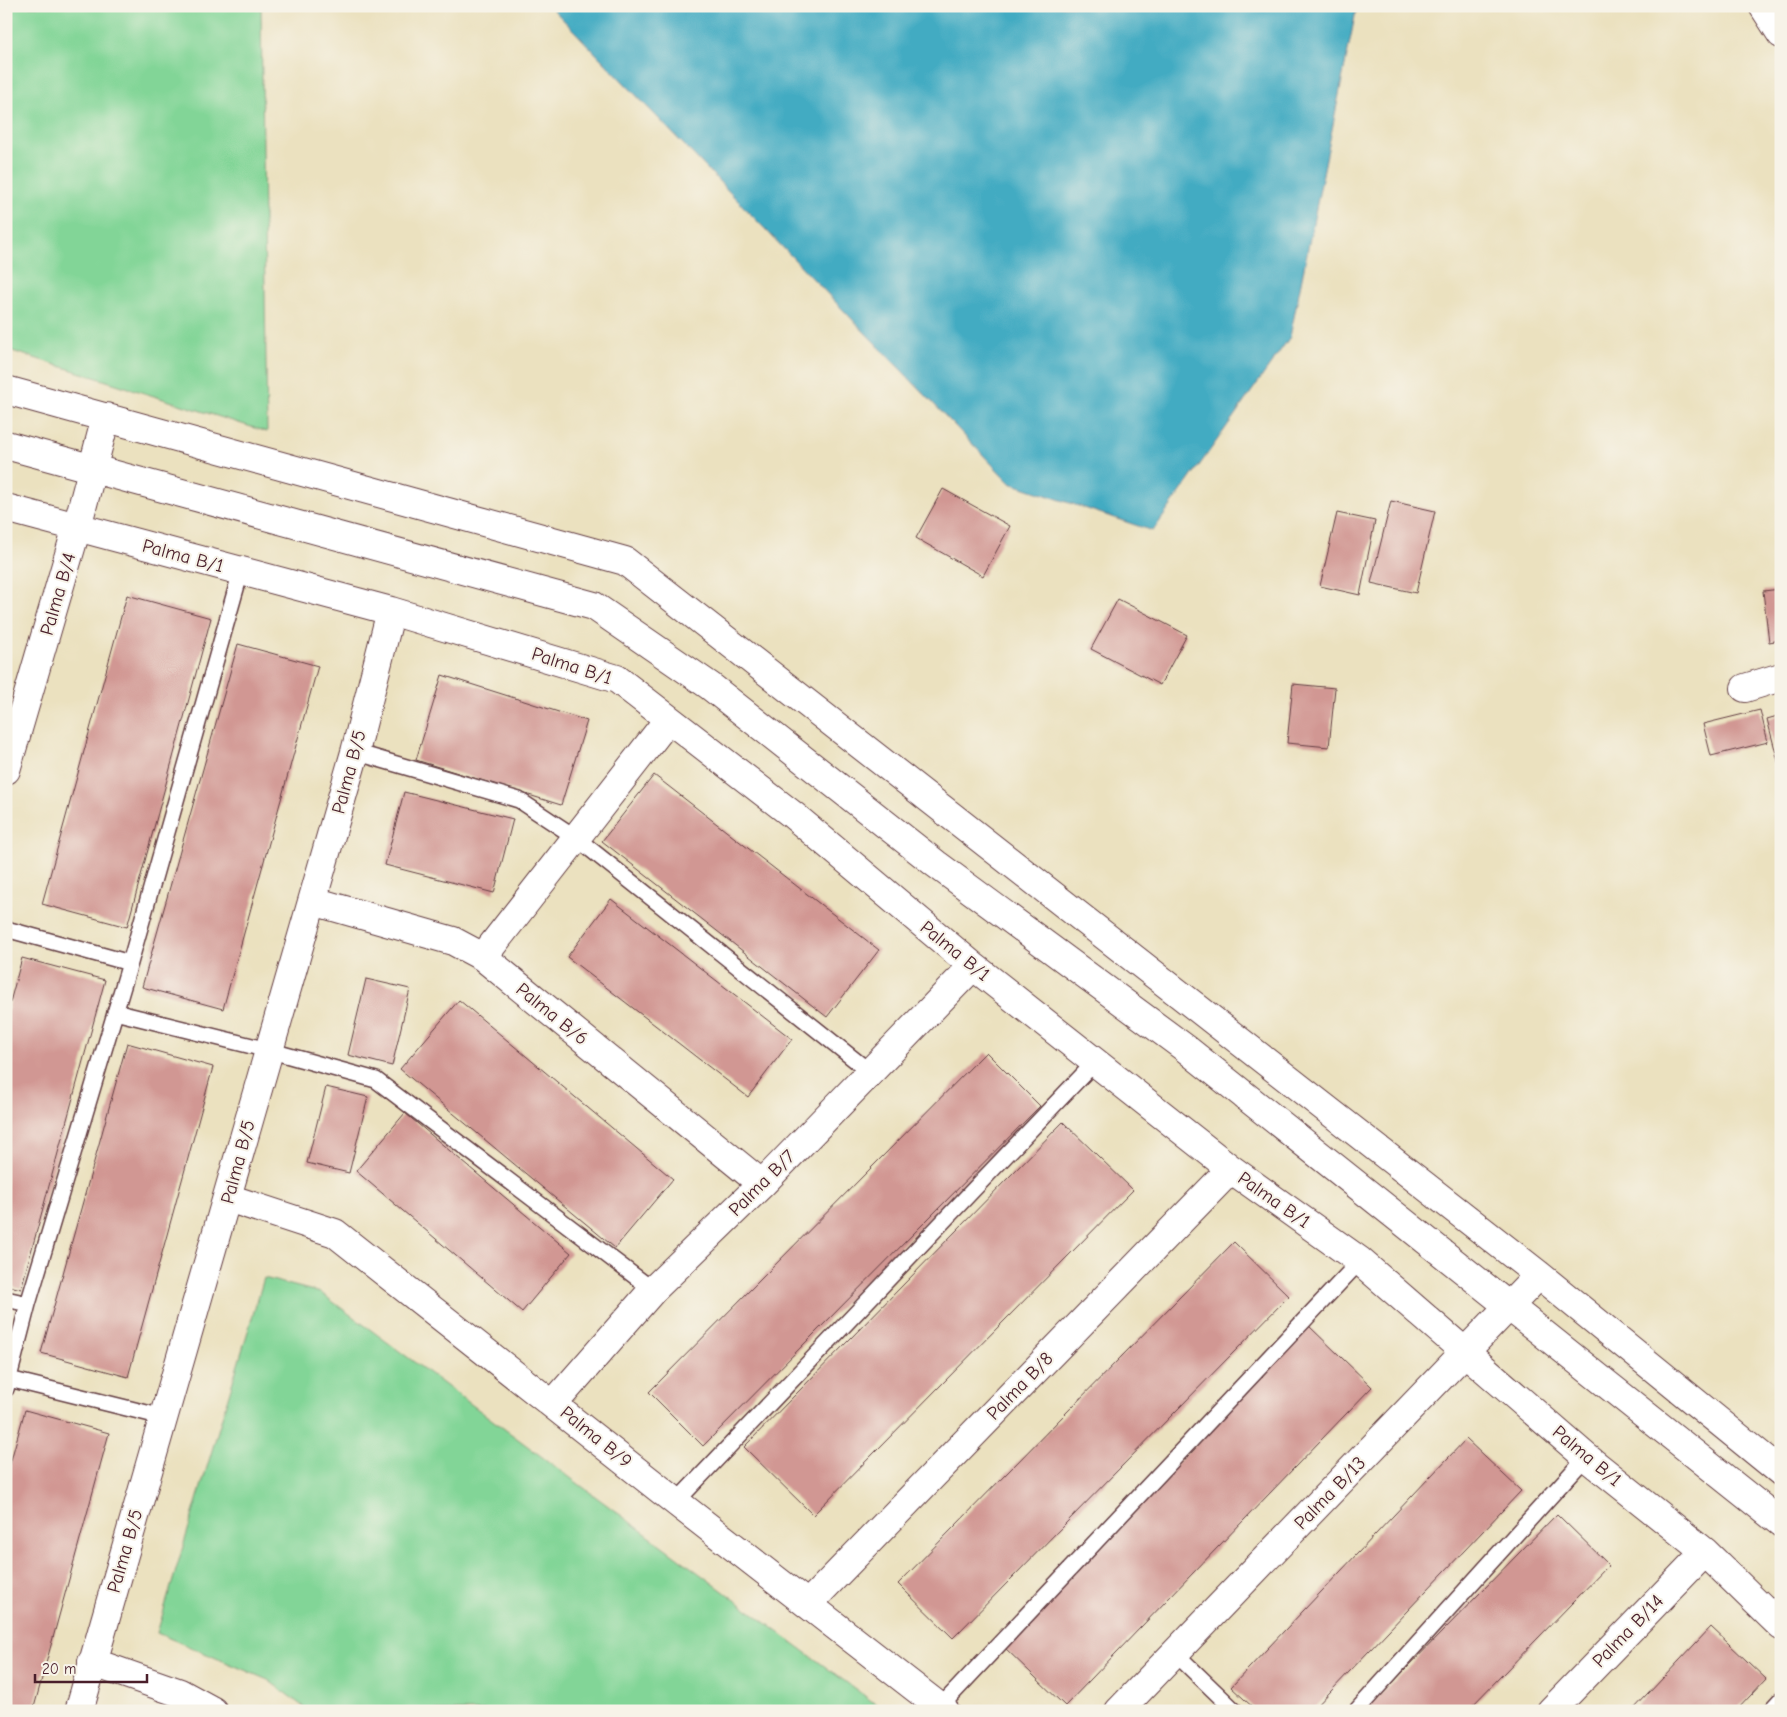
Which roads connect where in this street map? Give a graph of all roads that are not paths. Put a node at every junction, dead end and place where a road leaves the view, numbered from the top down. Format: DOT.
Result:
graph roads {
  1 [pos="1763,6"];
  2 [pos="1781,34"];
  3 [pos="6,390"];
  4 [pos="106,417"];
  5 [pos="6,445"];
  6 [pos="92,469"];
  7 [pos="6,508"];
  8 [pos="77,527"];
  9 [pos="241,571"];
  10 [pos="391,611"];
  11 [pos="1781,677"];
  12 [pos="1745,688"];
  13 [pos="668,720"];
  14 [pos="355,752"];
  15 [pos="6,770"];
  16 [pos="576,838"];
  17 [pos="313,901"];
  18 [pos="6,929"];
  19 [pos="483,957"];
  20 [pos="130,963"];
  21 [pos="973,966"];
  22 [pos="115,1012"];
  23 [pos="268,1050"];
  24 [pos="1095,1062"];
  25 [pos="870,1072"];
  26 [pos="1231,1169"];
  27 [pos="762,1184"];
  28 [pos="228,1198"];
  29 [pos="1360,1261"];
  30 [pos="1539,1275"];
  31 [pos="653,1290"];
  32 [pos="6,1299"];
  33 [pos="28,1304"];
  34 [pos="1508,1305"];
  35 [pos="1466,1352"];
  36 [pos="8,1384"];
  37 [pos="554,1403"];
  38 [pos="163,1417"];
  39 [pos="1586,1457"];
  40 [pos="1781,1472"];
  41 [pos="676,1502"];
  42 [pos="1781,1523"];
  43 [pos="1705,1552"];
  44 [pos="809,1603"];
  45 [pos="1781,1626"];
  46 [pos="1176,1654"];
  47 [pos="92,1662"];
  48 [pos="1781,1700"];
  49 [pos="943,1709"];
  50 [pos="79,1711"];
  51 [pos="213,1711"];
  52 [pos="1119,1711"];
  53 [pos="1235,1711"];
  54 [pos="1356,1711"];
  55 [pos="1551,1711"];
  56 [pos="1771,1711"];
  1 -- 2 [label="street"];
  3 -- 4 [label="street"];
  4 -- 6 [label="street, Palma B/4"];
  4 -- 30 [label="street"];
  5 -- 6 [label="street"];
  6 -- 8 [label="street, Palma B/4"];
  6 -- 34 [label="street"];
  7 -- 8 [label="street, Palma B/1"];
  8 -- 9 [label="street, Palma B/1"];
  8 -- 15 [label="street, Palma B/4"];
  9 -- 10 [label="street, Palma B/1"];
  9 -- 20 [label="lane"];
  10 -- 13 [label="street, Palma B/1"];
  10 -- 14 [label="street, Palma B/5"];
  11 -- 12 [label="street"];
  13 -- 16 [label="street"];
  13 -- 21 [label="street, Palma B/1"];
  14 -- 16 [label="lane"];
  14 -- 17 [label="street, Palma B/5"];
  16 -- 19 [label="street"];
  16 -- 25 [label="lane"];
  17 -- 19 [label="street, Palma B/6"];
  17 -- 23 [label="street, Palma B/5"];
  18 -- 20 [label="lane"];
  19 -- 27 [label="street, Palma B/6"];
  20 -- 22 [label="lane"];
  21 -- 24 [label="street, Palma B/1"];
  21 -- 25 [label="street, Palma B/7"];
  22 -- 23 [label="lane"];
  22 -- 33 [label="lane"];
  23 -- 28 [label="street, Palma B/5"];
  23 -- 31 [label="lane"];
  24 -- 26 [label="street, Palma B/1"];
  24 -- 41 [label="lane"];
  25 -- 27 [label="street, Palma B/7"];
  26 -- 29 [label="street, Palma B/1"];
  26 -- 44 [label="street, Palma B/8"];
  27 -- 31 [label="street, Palma B/7"];
  28 -- 37 [label="street, Palma B/9"];
  28 -- 38 [label="street, Palma B/5"];
  29 -- 35 [label="street, Palma B/1"];
  29 -- 49 [label="lane"];
  30 -- 34 [label="street, Palma B/13"];
  30 -- 40 [label="street"];
  31 -- 37 [label="street, Palma B/7"];
  32 -- 33 [label="lane"];
  33 -- 36 [label="lane"];
  34 -- 35 [label="street, Palma B/13"];
  34 -- 42 [label="street"];
  35 -- 39 [label="street, Palma B/1"];
  35 -- 46 [label="street, Palma B/13"];
  36 -- 38 [label="lane"];
  37 -- 41 [label="street, Palma B/9"];
  38 -- 47 [label="street, Palma B/5"];
  39 -- 43 [label="street, Palma B/1"];
  39 -- 54 [label="lane"];
  41 -- 44 [label="street, Palma B/9"];
  43 -- 45 [label="street, Palma B/1"];
  43 -- 55 [label="street, Palma B/14"];
  44 -- 49 [label="street, Palma B/9"];
  46 -- 52 [label="street, Palma B/13"];
  46 -- 53 [label="lane"];
  47 -- 50 [label="street, Palma B/5"];
  47 -- 51 [label="street"];
  48 -- 56 [label="lane"];
}
